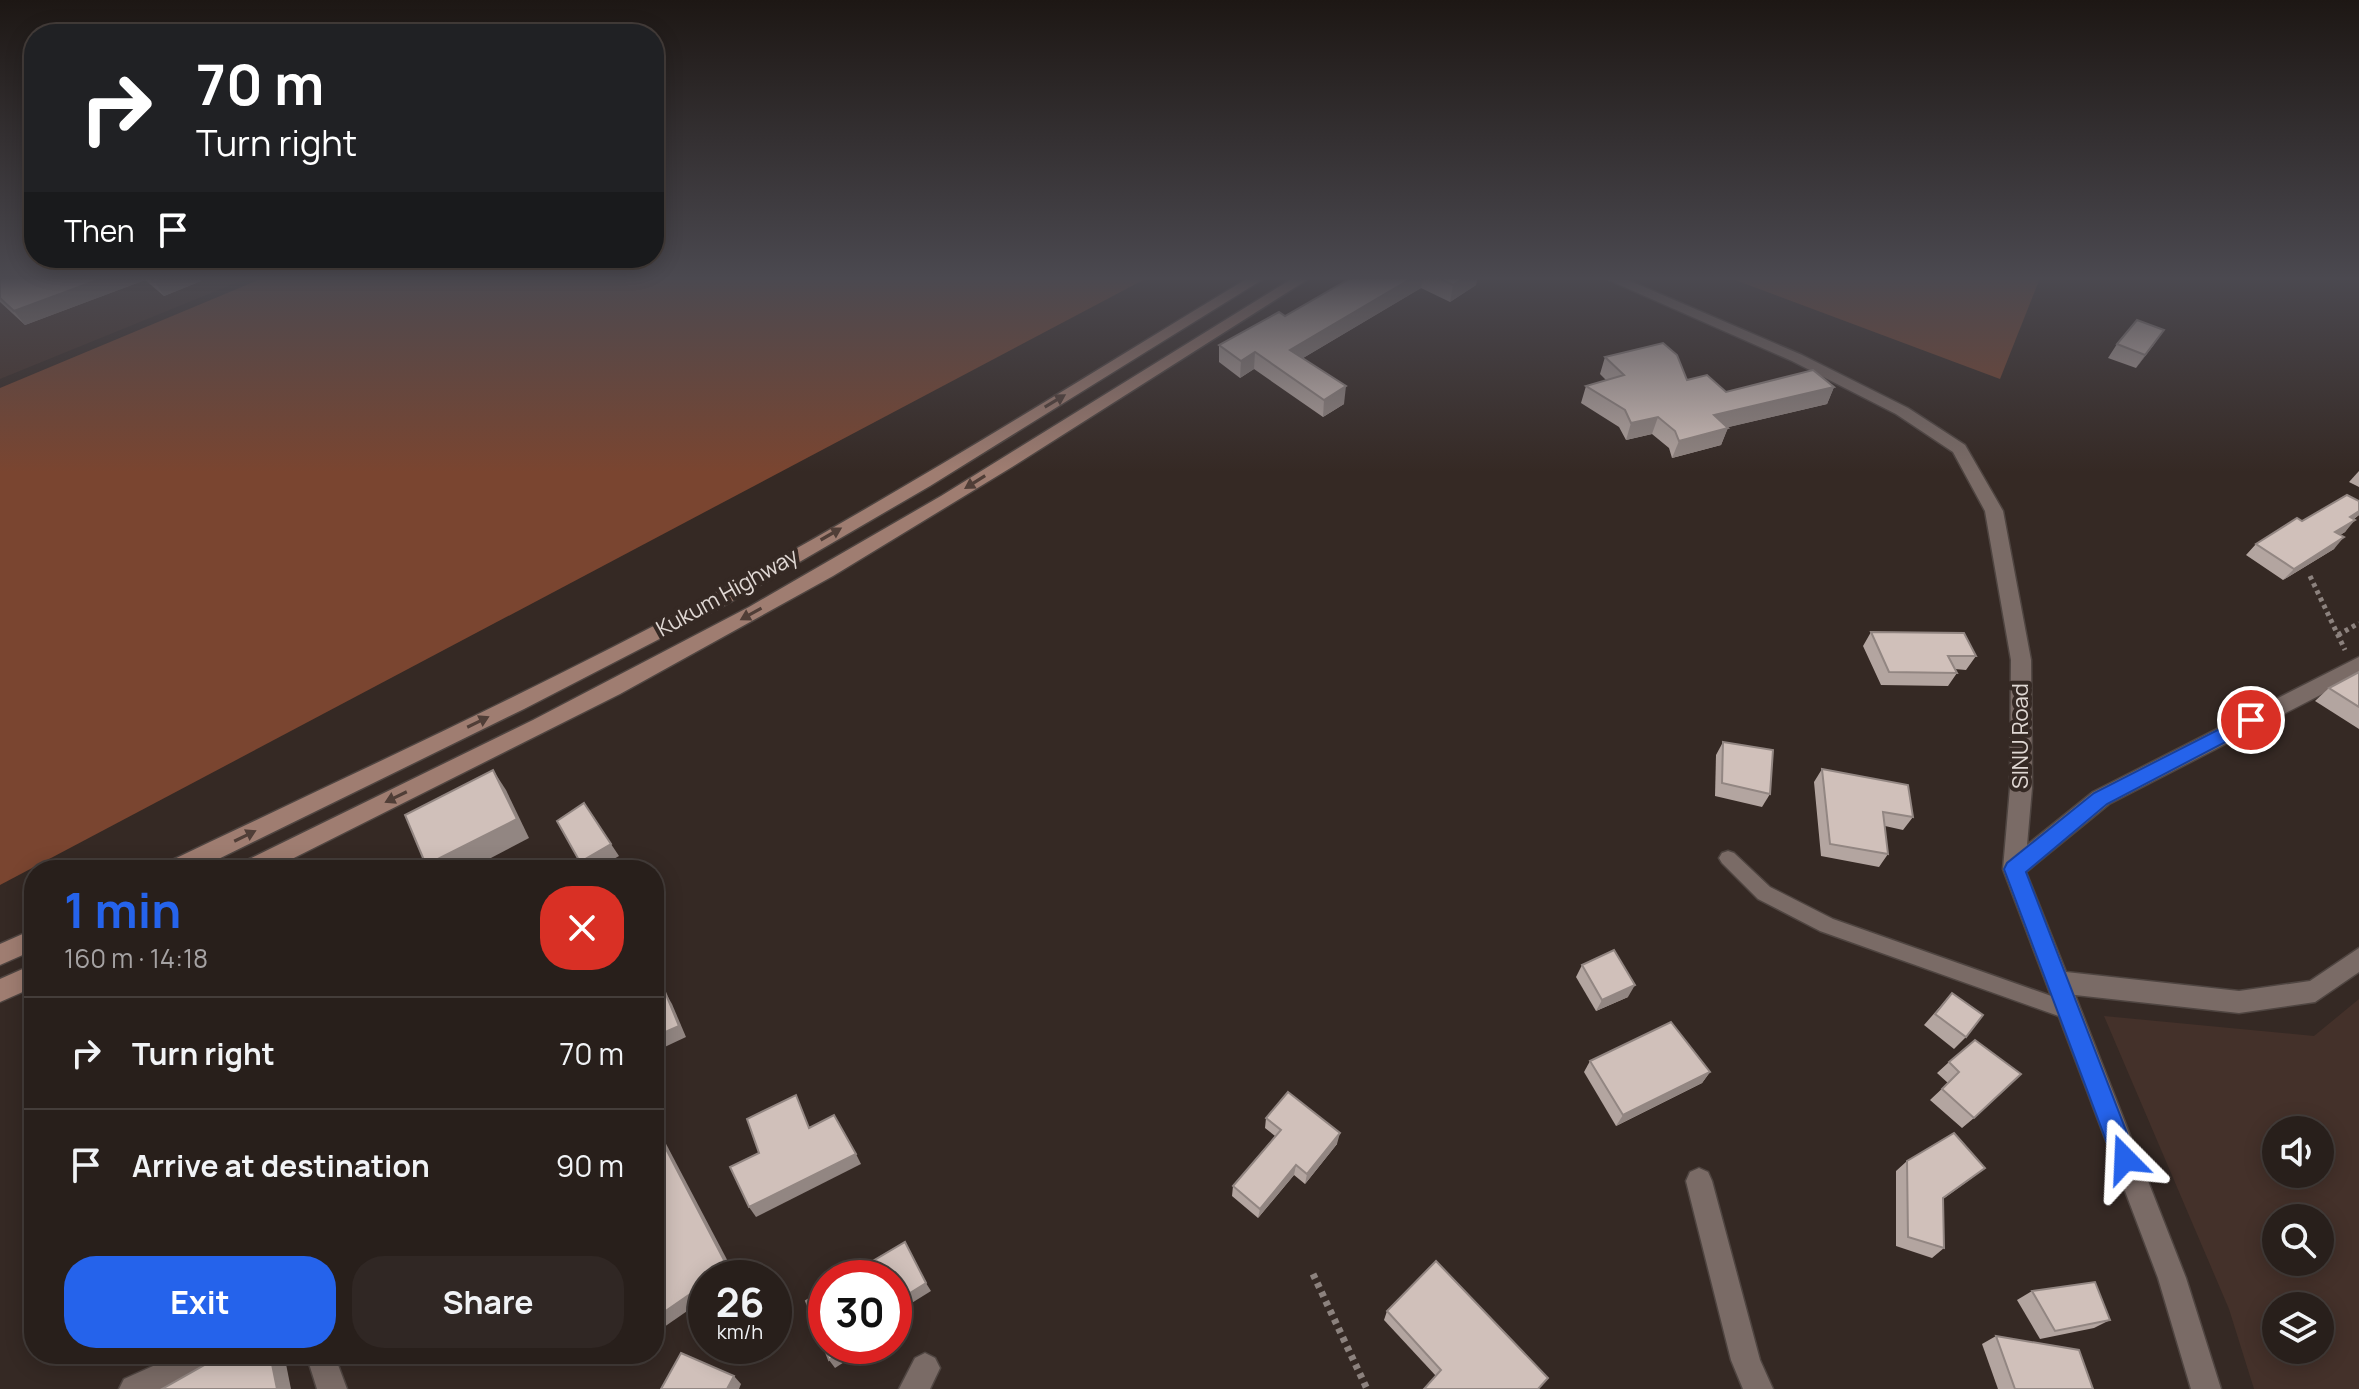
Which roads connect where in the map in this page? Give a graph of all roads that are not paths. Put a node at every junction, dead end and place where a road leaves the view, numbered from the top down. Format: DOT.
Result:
graph roads {
  1 [pos="1151,343"];
  2 [pos="1199,343"];
  3 [pos="1758,343"];
  4 [pos="2356,666"];
  5 [pos="1728,858"];
  6 [pos="194,860"];
  7 [pos="269,860"];
  8 [pos="2014,869"];
  9 [pos="24,944"];
  10 [pos="0,955"];
  11 [pos="2359,958"];
  12 [pos="24,980"];
  13 [pos="2057,982"];
  14 [pos="0,991"];
  15 [pos="2067,1010"];
  16 [pos="1699,1181"];
  17 [pos="191,1364"];
  18 [pos="323,1364"];
  19 [pos="134,1389"];
  20 [pos="332,1389"];
  21 [pos="1758,1389"];
  22 [pos="2206,1389"];
  6 -- 1 [label="main road, Kukum Highway, one-way"];
  2 -- 7 [label="main road, Kukum Highway, one-way"];
  3 -- 8 [label="street, SINU Road"];
  4 -- 8 [label="street"];
  5 -- 15 [label="lane"];
  8 -- 13 [label="street, SINU Road"];
  9 -- 10 [label="main road"];
  11 -- 13 [label="street"];
  12 -- 14 [label="main road"];
  13 -- 15 [label="street, SINU Road"];
  15 -- 22 [label="street, SINU Road"];
  16 -- 21 [label="street"];
  17 -- 19 [label="street"];
  18 -- 20 [label="street"];
}
